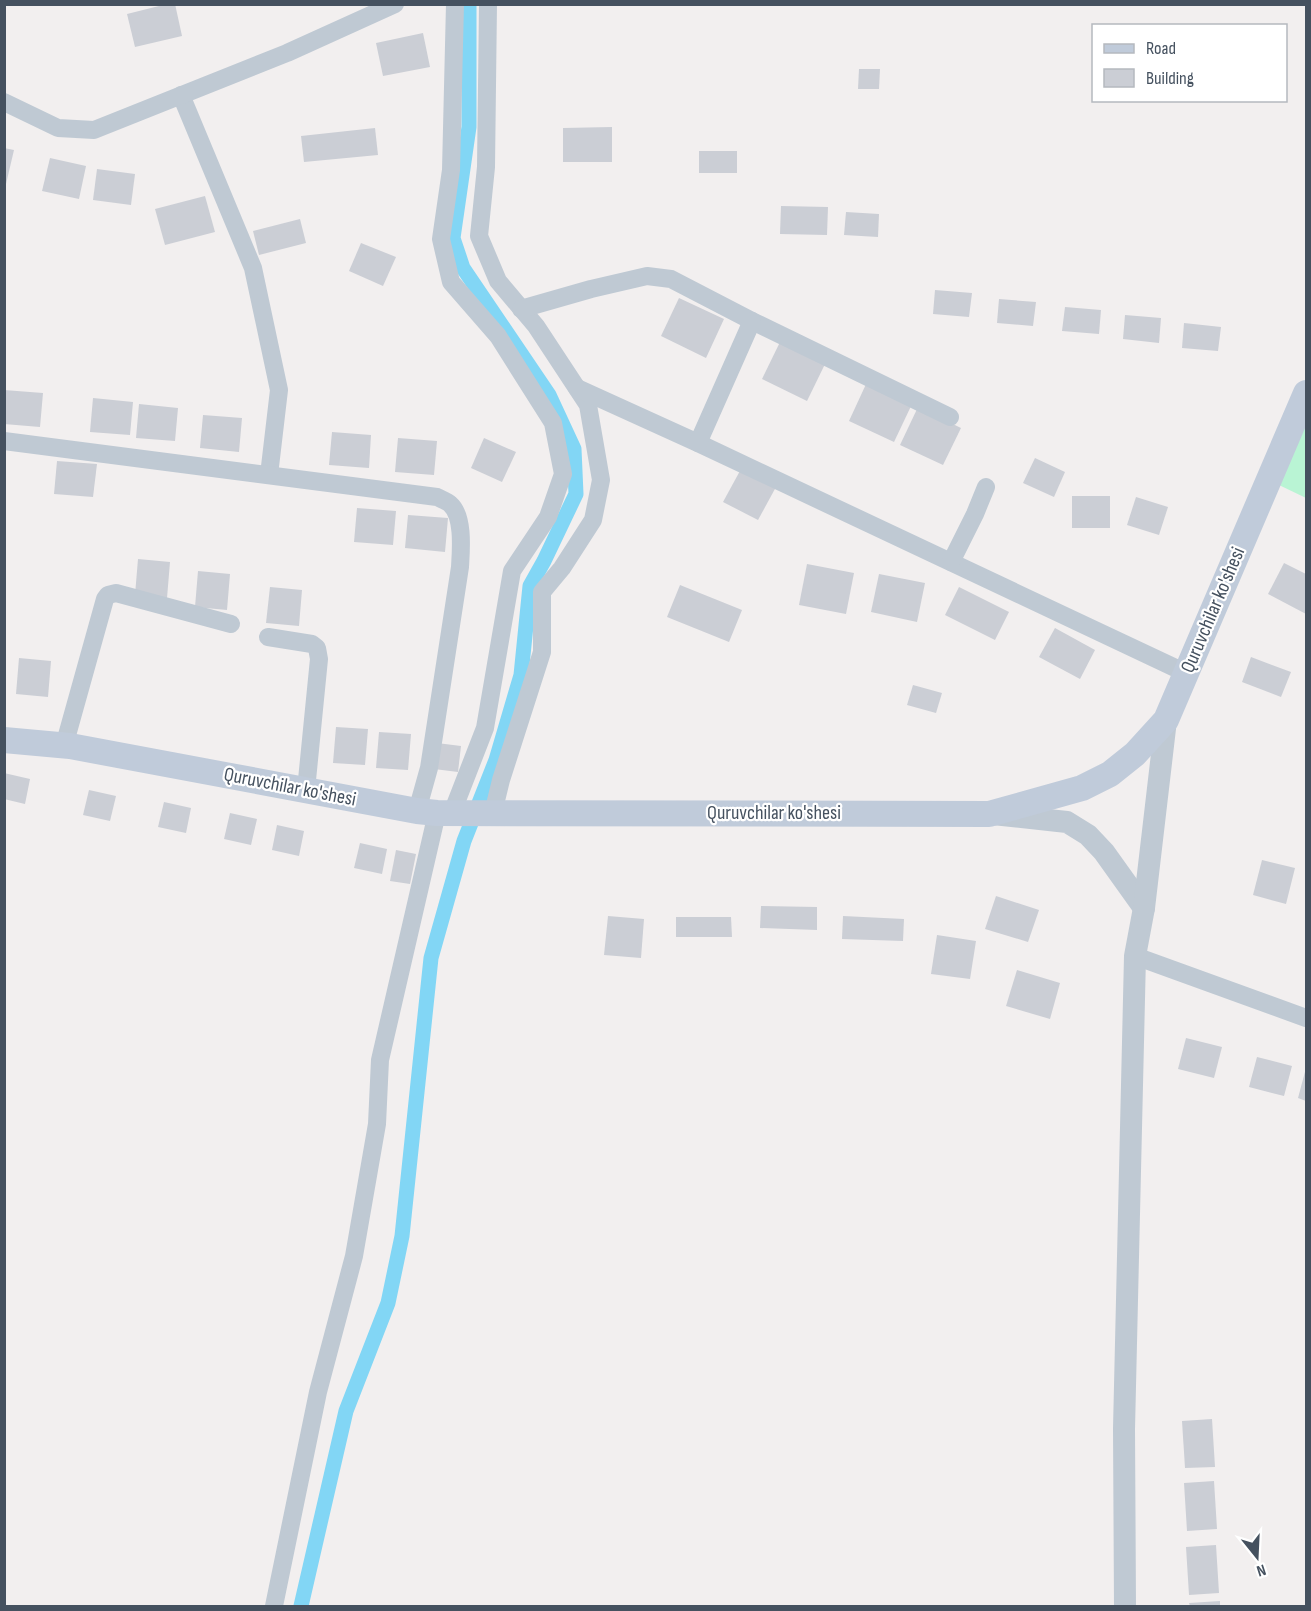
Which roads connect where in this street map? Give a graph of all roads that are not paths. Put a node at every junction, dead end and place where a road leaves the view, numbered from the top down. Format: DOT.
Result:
graph roads {
  1 [pos="395,4"];
  2 [pos="456,4"];
  3 [pos="488,4"];
  4 [pos="181,95"];
  5 [pos="4,102"];
  6 [pos="521,309"];
  7 [pos="752,321"];
  8 [pos="577,388"];
  9 [pos="1306,393"];
  10 [pos="950,417"];
  11 [pos="4,441"];
  12 [pos="698,443"];
  13 [pos="269,475"];
  14 [pos="986,487"];
  15 [pos="951,562"];
  16 [pos="231,624"];
  17 [pos="268,637"];
  18 [pos="1186,674"];
  19 [pos="1166,720"];
  20 [pos="4,740"];
  21 [pos="64,746"];
  22 [pos="306,790"];
  23 [pos="457,813"];
  24 [pos="989,814"];
  25 [pos="1144,908"];
  26 [pos="1135,956"];
  27 [pos="1306,1018"];
  28 [pos="274,1606"];
  29 [pos="1125,1606"];
  1 -- 4 [label="street"];
  2 -- 23 [label="street"];
  3 -- 6 [label="street"];
  4 -- 5 [label="street"];
  4 -- 13 [label="street"];
  6 -- 7 [label="street"];
  6 -- 8 [label="street"];
  7 -- 10 [label="street"];
  7 -- 12 [label="street"];
  8 -- 12 [label="street"];
  8 -- 23 [label="street"];
  9 -- 18 [label="main road, Quruvchilar ko'shesi"];
  11 -- 13 [label="street"];
  12 -- 15 [label="street"];
  13 -- 23 [label="street"];
  14 -- 15 [label="street"];
  15 -- 18 [label="street"];
  16 -- 21 [label="street"];
  17 -- 22 [label="street"];
  18 -- 19 [label="main road, Quruvchilar ko'shesi"];
  19 -- 24 [label="main road, Quruvchilar ko'shesi"];
  19 -- 25 [label="street"];
  20 -- 21 [label="main road, Quruvchilar ko'shesi"];
  21 -- 22 [label="main road, Quruvchilar ko'shesi"];
  22 -- 23 [label="main road, Quruvchilar ko'shesi"];
  23 -- 24 [label="main road, Quruvchilar ko'shesi"];
  23 -- 28 [label="street"];
  24 -- 25 [label="street"];
  25 -- 26 [label="street"];
  26 -- 27 [label="street"];
  26 -- 29 [label="street"];
}
